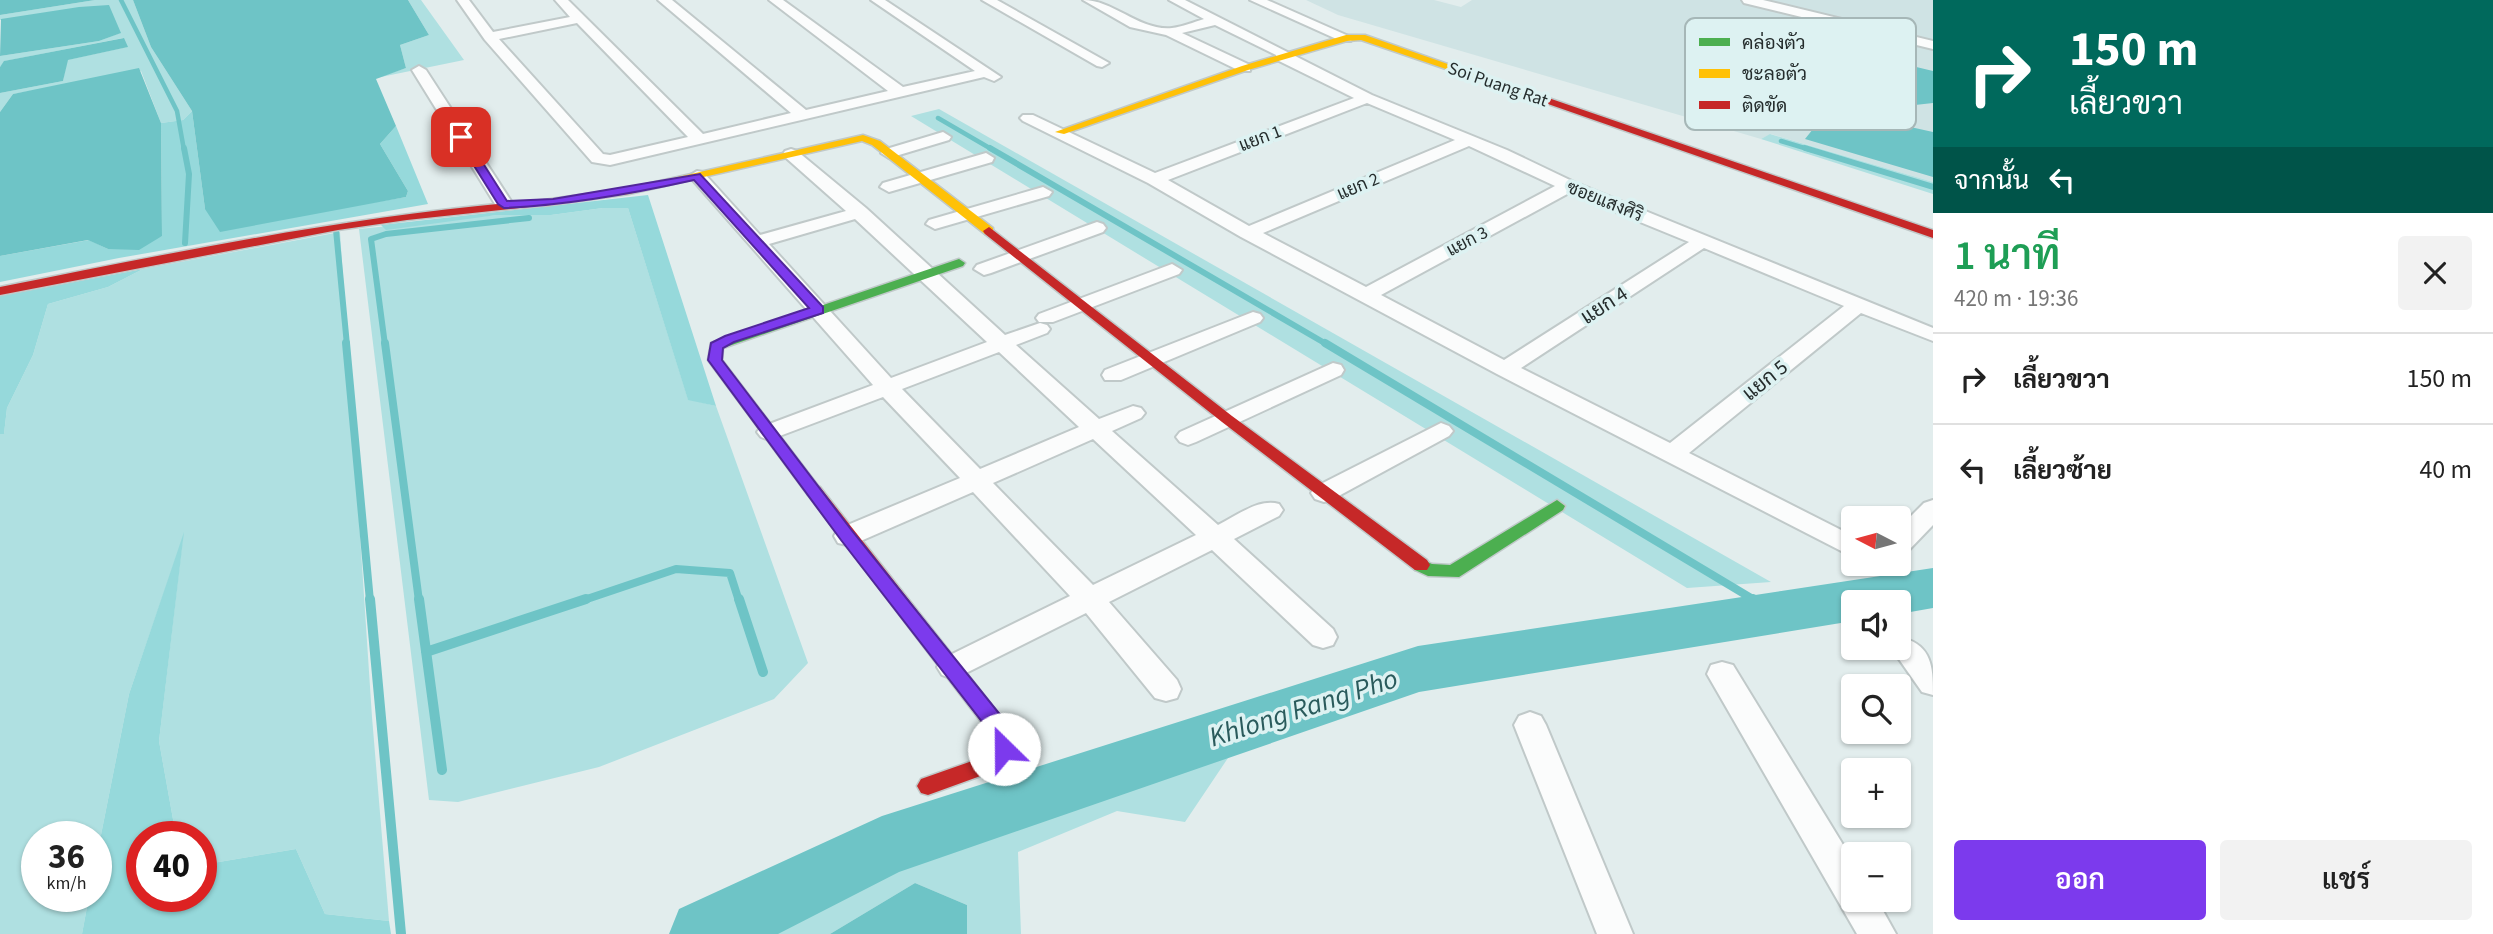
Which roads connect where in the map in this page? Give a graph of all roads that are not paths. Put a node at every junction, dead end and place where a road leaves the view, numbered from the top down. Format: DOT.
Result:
graph roads {
  1 [pos="463,0"];
  2 [pos="561,0"];
  3 [pos="775,0"];
  4 [pos="877,0"];
  5 [pos="988,0"];
  6 [pos="1089,0"];
  7 [pos="1175,0"];
  8 [pos="1256,0"];
  9 [pos="1748,0"];
  10 [pos="670,1"];
  11 [pos="1822,18"];
  12 [pos="578,19"];
  13 [pos="1217,20"];
  14 [pos="1170,32"];
  15 [pos="490,37"];
  16 [pos="1346,38"];
  17 [pos="1286,56"];
  18 [pos="1102,63"];
  19 [pos="1245,68"];
  20 [pos="419,71"];
  21 [pos="901,93"];
  22 [pos="1367,98"];
  23 [pos="803,115"];
  24 [pos="1028,118"];
  25 [pos="1060,132"];
  26 [pos="943,137"];
  27 [pos="700,140"];
  28 [pos="1469,140"];
  29 [pos="889,153"];
  30 [pos="791,154"];
  31 [pos="986,158"];
  32 [pos="696,176"];
  33 [pos="923,178"];
  34 [pos="1154,179"];
  35 [pos="1568,186"];
  36 [pos="889,187"];
  37 [pos="1043,192"];
  38 [pos="504,204"];
  39 [pos="860,212"];
  40 [pos="969,215"];
  41 [pos="935,224"];
  42 [pos="1097,228"];
  43 [pos="1248,233"];
  44 [pos="1933,234"];
  45 [pos="1703,241"];
  46 [pos="756,242"];
  47 [pos="1021,257"];
  48 [pos="959,263"];
  49 [pos="984,269"];
  50 [pos="1172,270"];
  51 [pos="926,274"];
  52 [pos="0,290"];
  53 [pos="1366,295"];
  54 [pos="1084,303"];
  55 [pos="1859,304"];
  56 [pos="818,310"];
  57 [pos="1253,318"];
  58 [pos="1933,335"];
  59 [pos="1002,344"];
  60 [pos="1153,359"];
  61 [pos="1505,369"];
  62 [pos="1333,370"];
  63 [pos="1113,375"];
  64 [pos="886,386"];
  65 [pos="1133,413"];
  66 [pos="1227,419"];
  67 [pos="1098,429"];
  68 [pos="1441,431"];
  69 [pos="769,432"];
  70 [pos="1188,437"];
  71 [pos="1671,455"];
  72 [pos="977,479"];
  73 [pos="1324,493"];
  74 [pos="1557,506"];
  75 [pos="1933,509"];
  76 [pos="1270,510"];
  77 [pos="1911,532"];
  78 [pos="847,536"];
  79 [pos="1218,537"];
  80 [pos="1841,541"];
  81 [pos="1091,600"];
  82 [pos="1323,637"];
  83 [pos="1911,655"];
  84 [pos="952,667"];
  85 [pos="1722,674"];
  86 [pos="1933,683"];
  87 [pos="1166,689"];
  88 [pos="1530,725"];
  89 [pos="928,786"];
  90 [pos="1841,873"];
  91 [pos="1864,912"];
  92 [pos="1615,934"];
  93 [pos="1878,934"];
  1 -- 15 [label="street"];
  2 -- 12 [label="street"];
  3 -- 21 [label="street"];
  4 -- 21 [label="street"];
  5 -- 18 [label="street"];
  6 -- 14 [label="street"];
  7 -- 13 [label="street, ซอยแสงศิริ"];
  8 -- 16 [label="street"];
  9 -- 11 [label="street"];
  10 -- 23 [label="street"];
  12 -- 15 [label="street"];
  12 -- 27 [label="street"];
  13 -- 14 [label="street"];
  13 -- 17 [label="street, ซอยแสงศิริ"];
  14 -- 19 [label="street"];
  15 -- 27 [label="street"];
  16 -- 17 [label="street, Soi Puang Rat"];
  16 -- 44 [label="street, Soi Puang Rat"];
  17 -- 19 [label="street, Soi Puang Rat"];
  17 -- 22 [label="street, ซอยแสงศิริ"];
  19 -- 25 [label="street, Soi Puang Rat"];
  20 -- 38 [label="street"];
  21 -- 23 [label="street"];
  22 -- 28 [label="street, ซอยแสงศิริ"];
  22 -- 34 [label="street, แยก 1"];
  23 -- 27 [label="street"];
  24 -- 25 [label="street"];
  25 -- 34 [label="street"];
  26 -- 29 [label="street"];
  28 -- 35 [label="street, ซอยแสงศิริ"];
  28 -- 43 [label="street, แยก 2"];
  29 -- 30 [label="street"];
  29 -- 33 [label="street"];
  30 -- 32 [label="street"];
  30 -- 39 [label="street"];
  31 -- 33 [label="street"];
  32 -- 38 [label="street"];
  32 -- 46 [label="street"];
  33 -- 36 [label="street"];
  33 -- 40 [label="street"];
  34 -- 43 [label="street"];
  35 -- 45 [label="street, ซอยแสงศิริ"];
  35 -- 53 [label="street, แยก 3"];
  37 -- 40 [label="street"];
  38 -- 52 [label="street"];
  39 -- 46 [label="street"];
  39 -- 51 [label="street"];
  40 -- 41 [label="street"];
  40 -- 47 [label="street"];
  42 -- 47 [label="street"];
  43 -- 53 [label="street"];
  45 -- 55 [label="street, ซอยแสงศิริ"];
  45 -- 61 [label="street, แยก 4"];
  46 -- 56 [label="street"];
  47 -- 49 [label="street"];
  47 -- 54 [label="street"];
  48 -- 51 [label="street"];
  50 -- 54 [label="street"];
  51 -- 56 [label="street"];
  51 -- 59 [label="street"];
  53 -- 61 [label="street"];
  54 -- 59 [label="street"];
  54 -- 60 [label="street"];
  55 -- 58 [label="street, ซอยแสงศิริ"];
  55 -- 71 [label="street, แยก 5"];
  56 -- 64 [label="street"];
  56 -- 69 [label="street"];
  57 -- 60 [label="street"];
  59 -- 64 [label="street"];
  59 -- 67 [label="street"];
  60 -- 63 [label="street"];
  60 -- 66 [label="street"];
  61 -- 71 [label="street"];
  62 -- 66 [label="street"];
  64 -- 69 [label="street"];
  64 -- 72 [label="street"];
  65 -- 67 [label="street"];
  66 -- 70 [label="street"];
  66 -- 73 [label="street"];
  67 -- 72 [label="street"];
  67 -- 79 [label="street"];
  68 -- 73 [label="street"];
  69 -- 78 [label="street"];
  71 -- 80 [label="street"];
  72 -- 78 [label="street"];
  72 -- 81 [label="street"];
  73 -- 74 [label="street"];
  75 -- 77 [label="street"];
  76 -- 79 [label="street"];
  78 -- 84 [label="street"];
  79 -- 81 [label="street"];
  79 -- 82 [label="street"];
  81 -- 84 [label="street"];
  81 -- 87 [label="street"];
  83 -- 86 [label="street"];
  84 -- 89 [label="street"];
  85 -- 90 [label="street"];
  88 -- 92 [label="street"];
  91 -- 93 [label="street"];
}
